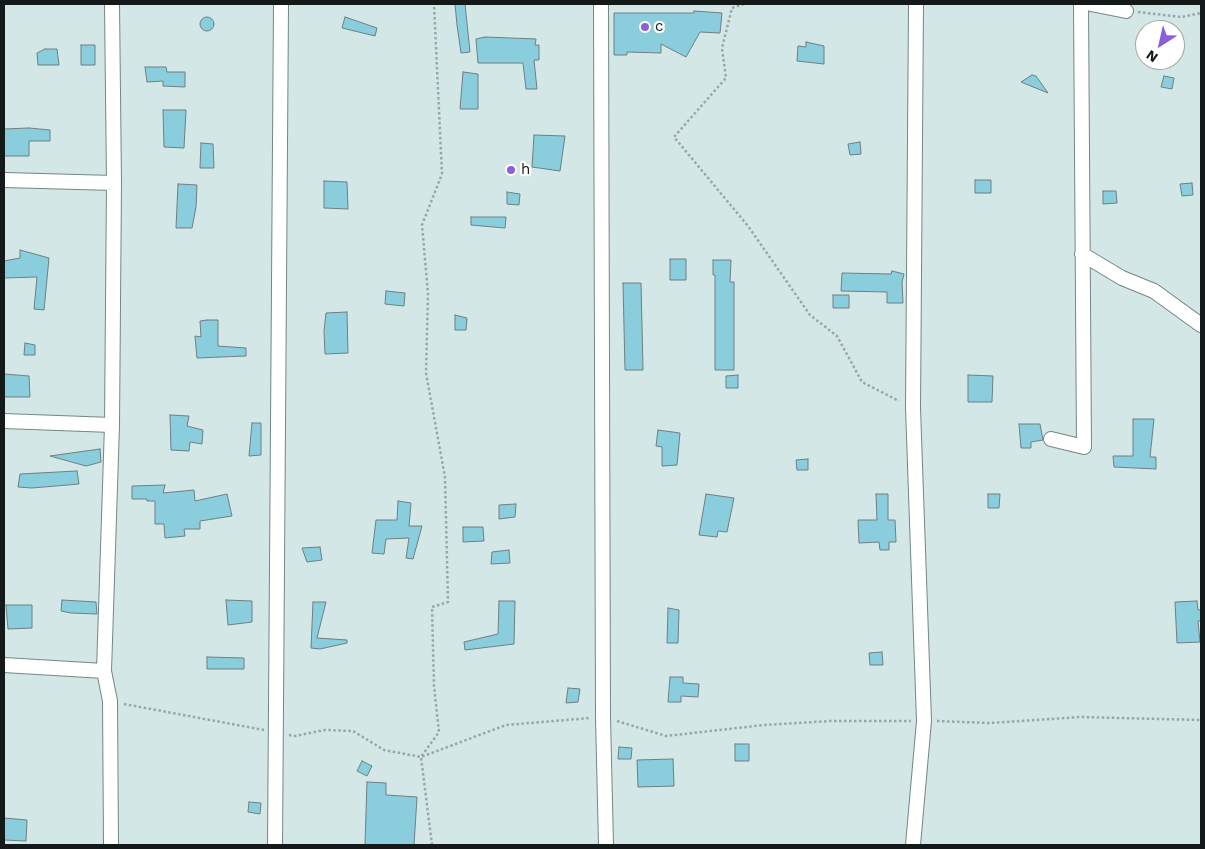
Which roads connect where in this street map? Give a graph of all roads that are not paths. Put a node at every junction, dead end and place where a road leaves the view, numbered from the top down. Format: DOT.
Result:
graph roads {
  1 [pos="112,4"];
  2 [pos="281,4"];
  3 [pos="601,4"];
  4 [pos="916,4"];
  5 [pos="1081,4"];
  6 [pos="1091,4"];
  7 [pos="1126,11"];
  8 [pos="4,180"];
  9 [pos="114,182"];
  10 [pos="1082,254"];
  11 [pos="1201,325"];
  12 [pos="4,421"];
  13 [pos="112,425"];
  14 [pos="1052,439"];
  15 [pos="4,665"];
  16 [pos="104,671"];
  17 [pos="111,845"];
  18 [pos="275,845"];
  19 [pos="606,845"];
  20 [pos="913,845"];
  1 -- 9 [label="street"];
  2 -- 18 [label="street"];
  3 -- 19 [label="street"];
  4 -- 20 [label="street"];
  5 -- 10 [label="street"];
  6 -- 7 [label="street"];
  8 -- 9 [label="street"];
  9 -- 13 [label="street"];
  10 -- 11 [label="street"];
  10 -- 14 [label="street"];
  12 -- 13 [label="street"];
  13 -- 16 [label="street"];
  15 -- 16 [label="street"];
  16 -- 17 [label="street"];
}
